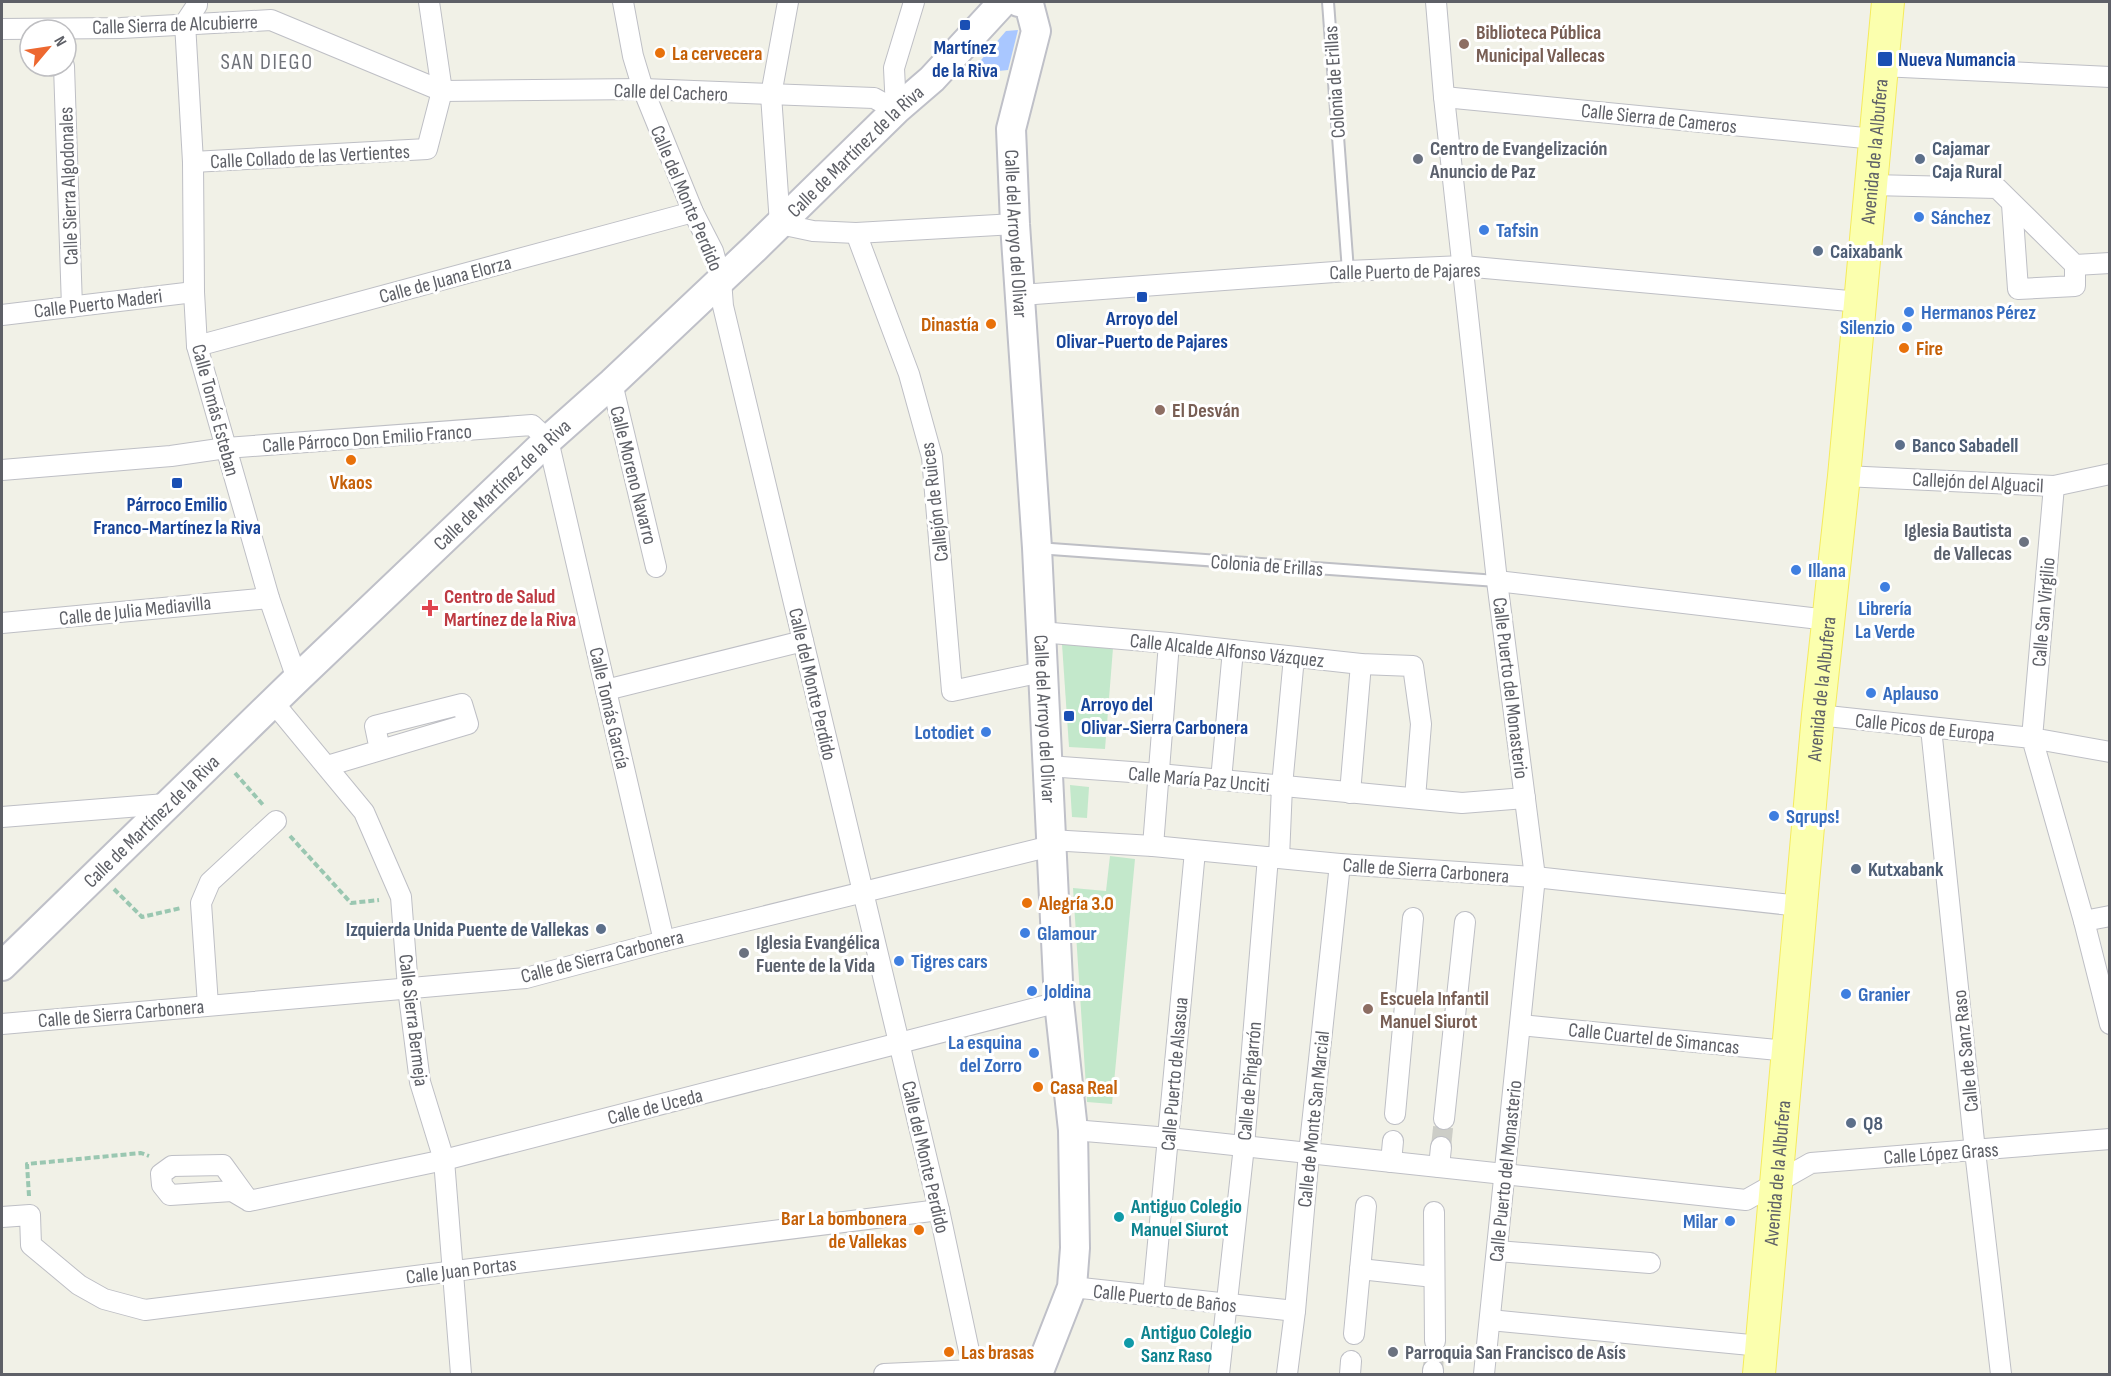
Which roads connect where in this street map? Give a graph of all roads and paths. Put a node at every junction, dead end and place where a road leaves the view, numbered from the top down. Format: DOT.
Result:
graph roads {
  1 [pos="197,2"];
  2 [pos="429,2"];
  3 [pos="622,2"];
  4 [pos="788,2"];
  5 [pos="914,2"];
  6 [pos="1003,2"];
  7 [pos="1019,2"];
  8 [pos="1328,2"];
  9 [pos="1436,2"];
  10 [pos="1888,2"];
  11 [pos="185,23"];
  12 [pos="2,29"];
  13 [pos="18,29"];
  14 [pos="78,29"];
  15 [pos="1881,66"];
  16 [pos="2109,77"];
  17 [pos="64,78"];
  18 [pos="643,89"];
  19 [pos="442,91"];
  20 [pos="771,95"];
  21 [pos="1444,97"];
  22 [pos="896,110"];
  23 [pos="1875,139"];
  24 [pos="193,162"];
  25 [pos="1871,185"];
  26 [pos="2012,204"];
  27 [pos="693,212"];
  28 [pos="780,224"];
  29 [pos="1015,224"];
  30 [pos="856,232"];
  31 [pos="2109,263"];
  32 [pos="2075,265"];
  33 [pos="1462,266"];
  34 [pos="1348,271"];
  35 [pos="721,280"];
  36 [pos="194,292"];
  37 [pos="1021,295"];
  38 [pos="1860,302"];
  39 [pos="72,306"];
  40 [pos="2,315"];
  41 [pos="197,346"];
  42 [pos="612,383"];
  43 [pos="548,440"];
  44 [pos="225,448"];
  45 [pos="2,470"];
  46 [pos="2109,474"];
  47 [pos="1844,476"];
  48 [pos="2055,486"];
  49 [pos="1037,548"];
  50 [pos="656,567"];
  51 [pos="1497,581"];
  52 [pos="269,597"];
  53 [pos="1828,620"];
  54 [pos="2,623"];
  55 [pos="1040,633"];
  56 [pos="803,641"];
  57 [pos="1169,643"];
  58 [pos="1233,650"];
  59 [pos="1294,657"];
  60 [pos="1361,664"];
  61 [pos="1042,672"];
  62 [pos="297,679"];
  63 [pos="606,690"];
  64 [pos="273,702"];
  65 [pos="1818,715"];
  66 [pos="1931,728"];
  67 [pos="2032,738"];
  68 [pos="380,750"];
  69 [pos="2109,752"];
  70 [pos="219,754"];
  71 [pos="327,766"];
  72 [pos="1048,766"];
  73 [pos="1159,774"];
  74 [pos="1221,780"];
  75 [pos="1282,786"];
  76 [pos="1350,793"];
  77 [pos="1415,798"];
  78 [pos="1525,798"];
  79 [pos="166,804"];
  80 [pos="2,817"];
  81 [pos="276,820"];
  82 [pos="1051,843"];
  83 [pos="1153,846"];
  84 [pos="1195,851"];
  85 [pos="1274,857"];
  86 [pos="1340,864"];
  87 [pos="99,873"];
  88 [pos="1534,877"];
  89 [pos="863,892"];
  90 [pos="401,897"];
  91 [pos="201,903"];
  92 [pos="1800,906"];
  93 [pos="2109,916"];
  94 [pos="1413,918"];
  95 [pos="2084,921"];
  96 [pos="1465,922"];
  97 [pos="664,940"];
  98 [pos="2,966"];
  99 [pos="408,988"];
  100 [pos="1059,1002"];
  101 [pos="208,1005"];
  102 [pos="2,1024"];
  103 [pos="2109,1024"];
  104 [pos="1520,1025"];
  105 [pos="899,1043"];
  106 [pos="1788,1051"];
  107 [pos="1395,1114"];
  108 [pos="1444,1119"];
  109 [pos="1073,1130"];
  110 [pos="1169,1138"];
  111 [pos="2109,1139"];
  112 [pos="1393,1142"];
  113 [pos="1244,1146"];
  114 [pos="1441,1147"];
  115 [pos="1975,1151"];
  116 [pos="1309,1153"];
  117 [pos="444,1160"];
  118 [pos="1391,1162"];
  119 [pos="172,1166"];
  120 [pos="1439,1167"];
  121 [pos="1505,1174"];
  122 [pos="1777,1181"];
  123 [pos="249,1201"];
  124 [pos="1366,1206"];
  125 [pos="939,1209"];
  126 [pos="1434,1212"];
  127 [pos="30,1215"];
  128 [pos="2,1216"];
  129 [pos="1497,1251"];
  130 [pos="1650,1263"];
  131 [pos="1360,1269"];
  132 [pos="451,1272"];
  133 [pos="1434,1277"];
  134 [pos="1072,1287"];
  135 [pos="1153,1296"];
  136 [pos="1228,1304"];
  137 [pos="1295,1311"];
  138 [pos="1490,1320"];
  139 [pos="1354,1334"];
  140 [pos="1435,1341"];
  141 [pos="1760,1360"];
  142 [pos="1040,1371"];
  143 [pos="980,1373"];
  144 [pos="461,1374"];
  145 [pos="884,1374"];
  146 [pos="1219,1374"];
  147 [pos="1287,1374"];
  148 [pos="1484,1374"];
  149 [pos="2001,1374"];
  1 -- 11 [label="street"];
  2 -- 19 [label="street"];
  3 -- 18 [label="street, Calle del Monte Perdido"];
  4 -- 20 [label="street"];
  5 -- 22 [label="street"];
  6 -- 22 [label="street, Calle de Martínez de la Riva"];
  7 -- 29 [label="street, Calle del Arroyo del Olivar"];
  8 -- 34 [label="lane, Colonia de Erillas"];
  9 -- 21 [label="street, Calle Puerto del Monasterio"];
  10 -- 15 [label="main road, Avenida de la Albufera"];
  11 -- 14 [label="street, Calle Sierra de Alcubierre"];
  11 -- 19 [label="street, Calle Sierra de Alcubierre"];
  11 -- 24 [label="street, Calle Tomás Esteban"];
  12 -- 13 [label="street, Calle Sierra de Alcubierre"];
  15 -- 16 [label="street"];
  15 -- 23 [label="main road, Avenida de la Albufera"];
  17 -- 39 [label="street, Calle Sierra Algodonales"];
  18 -- 19 [label="street, Calle del Cachero"];
  18 -- 20 [label="street, Calle del Cachero"];
  18 -- 27 [label="street, Calle del Monte Perdido"];
  19 -- 24 [label="street, Calle Collado de las Vertientes"];
  20 -- 22 [label="street, Calle del Cachero"];
  20 -- 28 [label="street"];
  21 -- 23 [label="street, Calle Sierra de Cameros"];
  21 -- 33 [label="street, Calle Puerto del Monasterio"];
  22 -- 28 [label="street, Calle de Martínez de la Riva"];
  23 -- 25 [label="main road, Avenida de la Albufera"];
  24 -- 36 [label="street, Calle Tomás Esteban"];
  25 -- 26 [label="street"];
  25 -- 38 [label="main road, Avenida de la Albufera"];
  26 -- 32 [label="street"];
  26 -- 32 [label="street"];
  27 -- 35 [label="street, Calle del Monte Perdido"];
  27 -- 41 [label="street, Calle de Juana Elorza"];
  28 -- 30 [label="street"];
  28 -- 35 [label="street, Calle de Martínez de la Riva"];
  29 -- 30 [label="street"];
  29 -- 37 [label="street, Calle del Arroyo del Olivar"];
  30 -- 61 [label="street, Callejón de Ruices"];
  31 -- 32 [label="street"];
  33 -- 34 [label="street, Calle Puerto de Pajares"];
  33 -- 38 [label="street, Calle Puerto de Pajares"];
  33 -- 51 [label="street, Calle Puerto del Monasterio"];
  34 -- 37 [label="street, Calle Puerto de Pajares"];
  35 -- 42 [label="street, Calle de Martínez de la Riva"];
  35 -- 56 [label="street, Calle del Monte Perdido"];
  36 -- 39 [label="street, Calle Puerto Maderi"];
  36 -- 41 [label="street, Calle Tomás Esteban"];
  37 -- 49 [label="street, Calle del Arroyo del Olivar"];
  38 -- 47 [label="main road, Avenida de la Albufera"];
  39 -- 40 [label="street, Calle Puerto Maderi"];
  41 -- 44 [label="street, Calle Tomás Esteban"];
  42 -- 43 [label="street, Calle de Martínez de la Riva"];
  42 -- 50 [label="street, Calle Moreno Navarro"];
  43 -- 44 [label="street, Calle Párroco Don Emilio Franco"];
  43 -- 62 [label="street, Calle de Martínez de la Riva"];
  43 -- 63 [label="street, Calle Tomás García"];
  44 -- 45 [label="street, Calle Párroco Don Emilio Franco"];
  44 -- 52 [label="street, Calle Tomás Esteban"];
  46 -- 48 [label="street, Callejón del Alguacil"];
  47 -- 48 [label="street, Callejón del Alguacil"];
  47 -- 53 [label="main road, Avenida de la Albufera"];
  48 -- 67 [label="street, Calle San Virgilio"];
  49 -- 51 [label="lane, Colonia de Erillas"];
  49 -- 55 [label="street, Calle del Arroyo del Olivar"];
  51 -- 53 [label="street"];
  51 -- 78 [label="street, Calle Puerto del Monasterio"];
  52 -- 54 [label="street, Calle de Julia Mediavilla"];
  52 -- 62 [label="street, Calle Tomás Esteban"];
  53 -- 65 [label="main road, Avenida de la Albufera"];
  55 -- 57 [label="street, Calle Alcalde Alfonso Vázquez"];
  55 -- 61 [label="street, Calle del Arroyo del Olivar"];
  56 -- 63 [label="street"];
  56 -- 89 [label="street, Calle del Monte Perdido"];
  57 -- 58 [label="street, Calle Alcalde Alfonso Vázquez"];
  57 -- 73 [label="street"];
  58 -- 59 [label="street, Calle Alcalde Alfonso Vázquez"];
  58 -- 74 [label="street"];
  59 -- 60 [label="street, Calle Alcalde Alfonso Vázquez"];
  59 -- 75 [label="street, Calle de Pingarrón"];
  60 -- 76 [label="street"];
  60 -- 77 [label="street, Calle Alcalde Alfonso Vázquez"];
  61 -- 72 [label="street, Calle del Arroyo del Olivar"];
  62 -- 64 [label="street, Calle de Martínez de la Riva"];
  63 -- 97 [label="street, Calle Tomás García"];
  64 -- 70 [label="street, Calle de Martínez de la Riva"];
  64 -- 71 [label="street, Calle Sierra Bermeja"];
  65 -- 66 [label="street, Calle Picos de Europa"];
  65 -- 92 [label="main road, Avenida de la Albufera"];
  66 -- 67 [label="street, Calle Picos de Europa"];
  66 -- 115 [label="street, Calle de Sanz Raso"];
  67 -- 69 [label="street, Calle Picos de Europa"];
  67 -- 95 [label="street"];
  68 -- 71 [label="street"];
  70 -- 79 [label="street, Calle de Martínez de la Riva"];
  70 -- 81 [label="path"];
  71 -- 90 [label="street, Calle Sierra Bermeja"];
  72 -- 73 [label="street, Calle María Paz Unciti"];
  72 -- 82 [label="street, Calle del Arroyo del Olivar"];
  73 -- 74 [label="street, Calle María Paz Unciti"];
  73 -- 83 [label="street"];
  74 -- 75 [label="street, Calle María Paz Unciti"];
  75 -- 76 [label="street, Calle María Paz Unciti"];
  75 -- 85 [label="street, Calle de Pingarrón"];
  76 -- 77 [label="street, Calle María Paz Unciti"];
  77 -- 78 [label="street, Calle María Paz Unciti"];
  78 -- 88 [label="street, Calle Puerto del Monasterio"];
  79 -- 80 [label="street"];
  79 -- 87 [label="street, Calle de Martínez de la Riva"];
  81 -- 90 [label="path"];
  81 -- 91 [label="street"];
  82 -- 83 [label="street, Calle de Sierra Carbonera"];
  82 -- 89 [label="street, Calle de Sierra Carbonera"];
  82 -- 100 [label="street, Calle del Arroyo del Olivar"];
  83 -- 84 [label="street, Calle de Sierra Carbonera"];
  84 -- 85 [label="street, Calle de Sierra Carbonera"];
  84 -- 110 [label="street, Calle Puerto de Alsasua"];
  85 -- 86 [label="street, Calle de Sierra Carbonera"];
  85 -- 113 [label="street, Calle de Pingarrón"];
  86 -- 88 [label="street, Calle de Sierra Carbonera"];
  86 -- 116 [label="street, Calle de Monte San Marcial"];
  87 -- 91 [label="path"];
  87 -- 98 [label="street, Calle de Martínez de la Riva"];
  88 -- 92 [label="street, Calle de Sierra Carbonera"];
  88 -- 104 [label="street, Calle Puerto del Monasterio"];
  89 -- 97 [label="street, Calle de Sierra Carbonera"];
  89 -- 105 [label="street, Calle del Monte Perdido"];
  90 -- 99 [label="street, Calle Sierra Bermeja"];
  91 -- 101 [label="street"];
  92 -- 106 [label="main road, Avenida de la Albufera"];
  93 -- 95 [label="street"];
  94 -- 107 [label="street"];
  95 -- 103 [label="street"];
  96 -- 108 [label="street"];
  97 -- 99 [label="street, Calle de Sierra Carbonera"];
  99 -- 101 [label="street, Calle de Sierra Carbonera"];
  99 -- 117 [label="street, Calle Sierra Bermeja"];
  100 -- 105 [label="street, Calle de Uceda"];
  100 -- 109 [label="street, Calle del Arroyo del Olivar"];
  101 -- 102 [label="street, Calle de Sierra Carbonera"];
  104 -- 106 [label="street, Calle Cuartel de Simancas"];
  104 -- 121 [label="street, Calle Puerto del Monasterio"];
  105 -- 117 [label="street, Calle de Uceda"];
  105 -- 125 [label="street, Calle del Monte Perdido"];
  106 -- 122 [label="main road, Avenida de la Albufera"];
  109 -- 110 [label="street, Calle López Grass"];
  109 -- 134 [label="street, Calle del Arroyo del Olivar"];
  110 -- 113 [label="street, Calle López Grass"];
  110 -- 135 [label="street, Calle Puerto de Alsasua"];
  111 -- 115 [label="street, Calle López Grass"];
  112 -- 118 [label="street"];
  113 -- 116 [label="street, Calle López Grass"];
  113 -- 136 [label="street, Calle de Pingarrón"];
  114 -- 120 [label="street"];
  115 -- 122 [label="street, Calle López Grass"];
  115 -- 149 [label="street, Calle de Sanz Raso"];
  116 -- 118 [label="street, Calle López Grass"];
  116 -- 137 [label="street, Calle de Monte San Marcial"];
  117 -- 123 [label="street, Calle de Uceda"];
  117 -- 132 [label="street, Calle Sierra Bermeja"];
  118 -- 120 [label="street, Calle López Grass"];
  119 -- 123 [label="street"];
  119 -- 123 [label="street"];
  119 -- 127 [label="path"];
  120 -- 121 [label="street, Calle López Grass"];
  121 -- 122 [label="street, Calle López Grass"];
  121 -- 129 [label="street, Calle Puerto del Monasterio"];
  122 -- 141 [label="main road, Avenida de la Albufera"];
  124 -- 131 [label="street"];
  125 -- 132 [label="street, Calle Juan Portas"];
  125 -- 143 [label="street, Calle del Monte Perdido"];
  126 -- 133 [label="street"];
  127 -- 128 [label="street"];
  127 -- 132 [label="street, Calle Juan Portas"];
  129 -- 130 [label="street"];
  129 -- 138 [label="street, Calle Puerto del Monasterio"];
  131 -- 133 [label="street"];
  131 -- 139 [label="street"];
  132 -- 144 [label="street, Calle Sierra Bermeja"];
  133 -- 140 [label="street"];
  134 -- 135 [label="street, Calle Puerto de Baños"];
  134 -- 142 [label="street, Calle del Arroyo del Olivar"];
  135 -- 136 [label="street, Calle Puerto de Baños"];
  136 -- 137 [label="street, Calle Puerto de Baños"];
  136 -- 146 [label="street, Calle de Pingarrón"];
  137 -- 147 [label="street, Calle de Monte San Marcial"];
  138 -- 141 [label="street"];
  138 -- 148 [label="street, Calle Puerto del Monasterio"];
  142 -- 143 [label="street"];
  143 -- 145 [label="street"];
}
